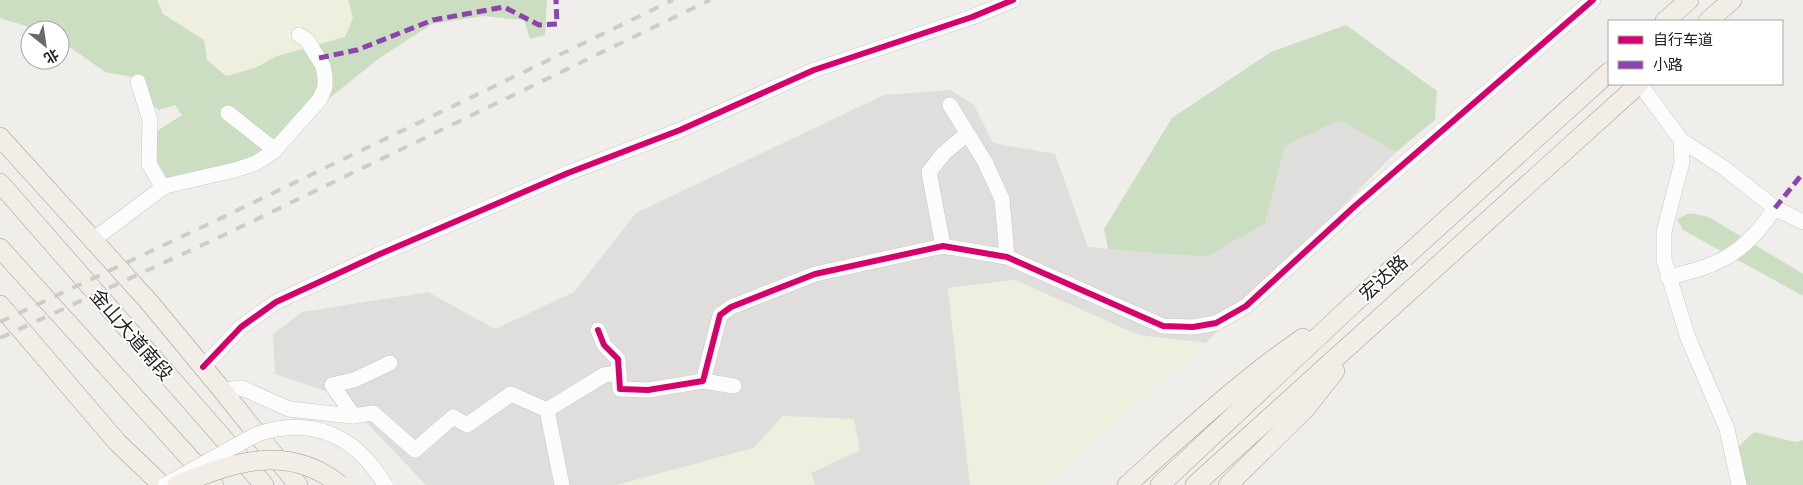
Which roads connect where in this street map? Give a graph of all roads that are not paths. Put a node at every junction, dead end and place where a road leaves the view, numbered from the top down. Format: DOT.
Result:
graph roads {
  1 [pos="1013,0"];
  2 [pos="1593,0"];
  3 [pos="1689,0"];
  4 [pos="1732,0"];
  5 [pos="1666,20"];
  6 [pos="1709,20"];
  7 [pos="299,35"];
  8 [pos="1608,73"];
  9 [pos="138,82"];
  10 [pos="1639,85"];
  11 [pos="1641,85"];
  12 [pos="950,105"];
  13 [pos="228,113"];
  14 [pos="967,134"];
  15 [pos="0,137"];
  16 [pos="1681,140"];
  17 [pos="275,150"];
  18 [pos="0,183"];
  19 [pos="162,188"];
  20 [pos="1774,208"];
  21 [pos="1803,222"];
  22 [pos="93,240"];
  23 [pos="943,246"];
  24 [pos="0,248"];
  25 [pos="1007,257"];
  26 [pos="1668,277"];
  27 [pos="1352,305"];
  28 [pos="0,306"];
  29 [pos="1369,328"];
  30 [pos="598,330"];
  31 [pos="390,363"];
  32 [pos="203,367"];
  33 [pos="619,373"];
  34 [pos="703,380"];
  35 [pos="734,386"];
  36 [pos="222,390"];
  37 [pos="547,410"];
  38 [pos="354,416"];
  39 [pos="562,482"];
  40 [pos="163,485"];
  41 [pos="177,485"];
  42 [pos="214,485"];
  43 [pos="264,485"];
  44 [pos="298,485"];
  45 [pos="340,485"];
  46 [pos="385,485"];
  47 [pos="1127,485"];
  48 [pos="1160,485"];
  49 [pos="1195,485"];
  50 [pos="1228,485"];
  51 [pos="1739,485"];
  1 -- 32 [label="street"];
  2 -- 25 [label="street"];
  3 -- 5 [label="main road"];
  4 -- 6 [label="main road"];
  7 -- 17 [label="street"];
  8 -- 27 [label="main road, 宏达路"];
  9 -- 19 [label="street"];
  10 -- 29 [label="main road, 宏达路"];
  11 -- 16 [label="street"];
  12 -- 14 [label="street"];
  13 -- 17 [label="street"];
  14 -- 23 [label="street"];
  14 -- 25 [label="street"];
  15 -- 22 [label="main road"];
  16 -- 20 [label="street"];
  16 -- 26 [label="street"];
  17 -- 19 [label="street"];
  18 -- 43 [label="main road, 金山大道南段"];
  19 -- 22 [label="street"];
  20 -- 21 [label="street"];
  20 -- 26 [label="street"];
  22 -- 32 [label="main road"];
  23 -- 25 [label="street"];
  23 -- 34 [label="street"];
  24 -- 42 [label="main road, 金山大道南段"];
  26 -- 51 [label="street"];
  27 -- 47 [label="main road"];
  27 -- 48 [label="main road, 宏达路"];
  28 -- 40 [label="main road"];
  29 -- 49 [label="main road, 宏达路"];
  29 -- 50 [label="main road"];
  30 -- 33 [label="street"];
  31 -- 38 [label="street"];
  32 -- 36 [label="main road"];
  33 -- 34 [label="street"];
  33 -- 37 [label="street"];
  34 -- 35 [label="street"];
  36 -- 38 [label="street"];
  36 -- 44 [label="main road"];
  37 -- 38 [label="street"];
  37 -- 39 [label="street"];
  40 -- 46 [label="street, bridge"];
  41 -- 45 [label="main road, bridge"];
}
